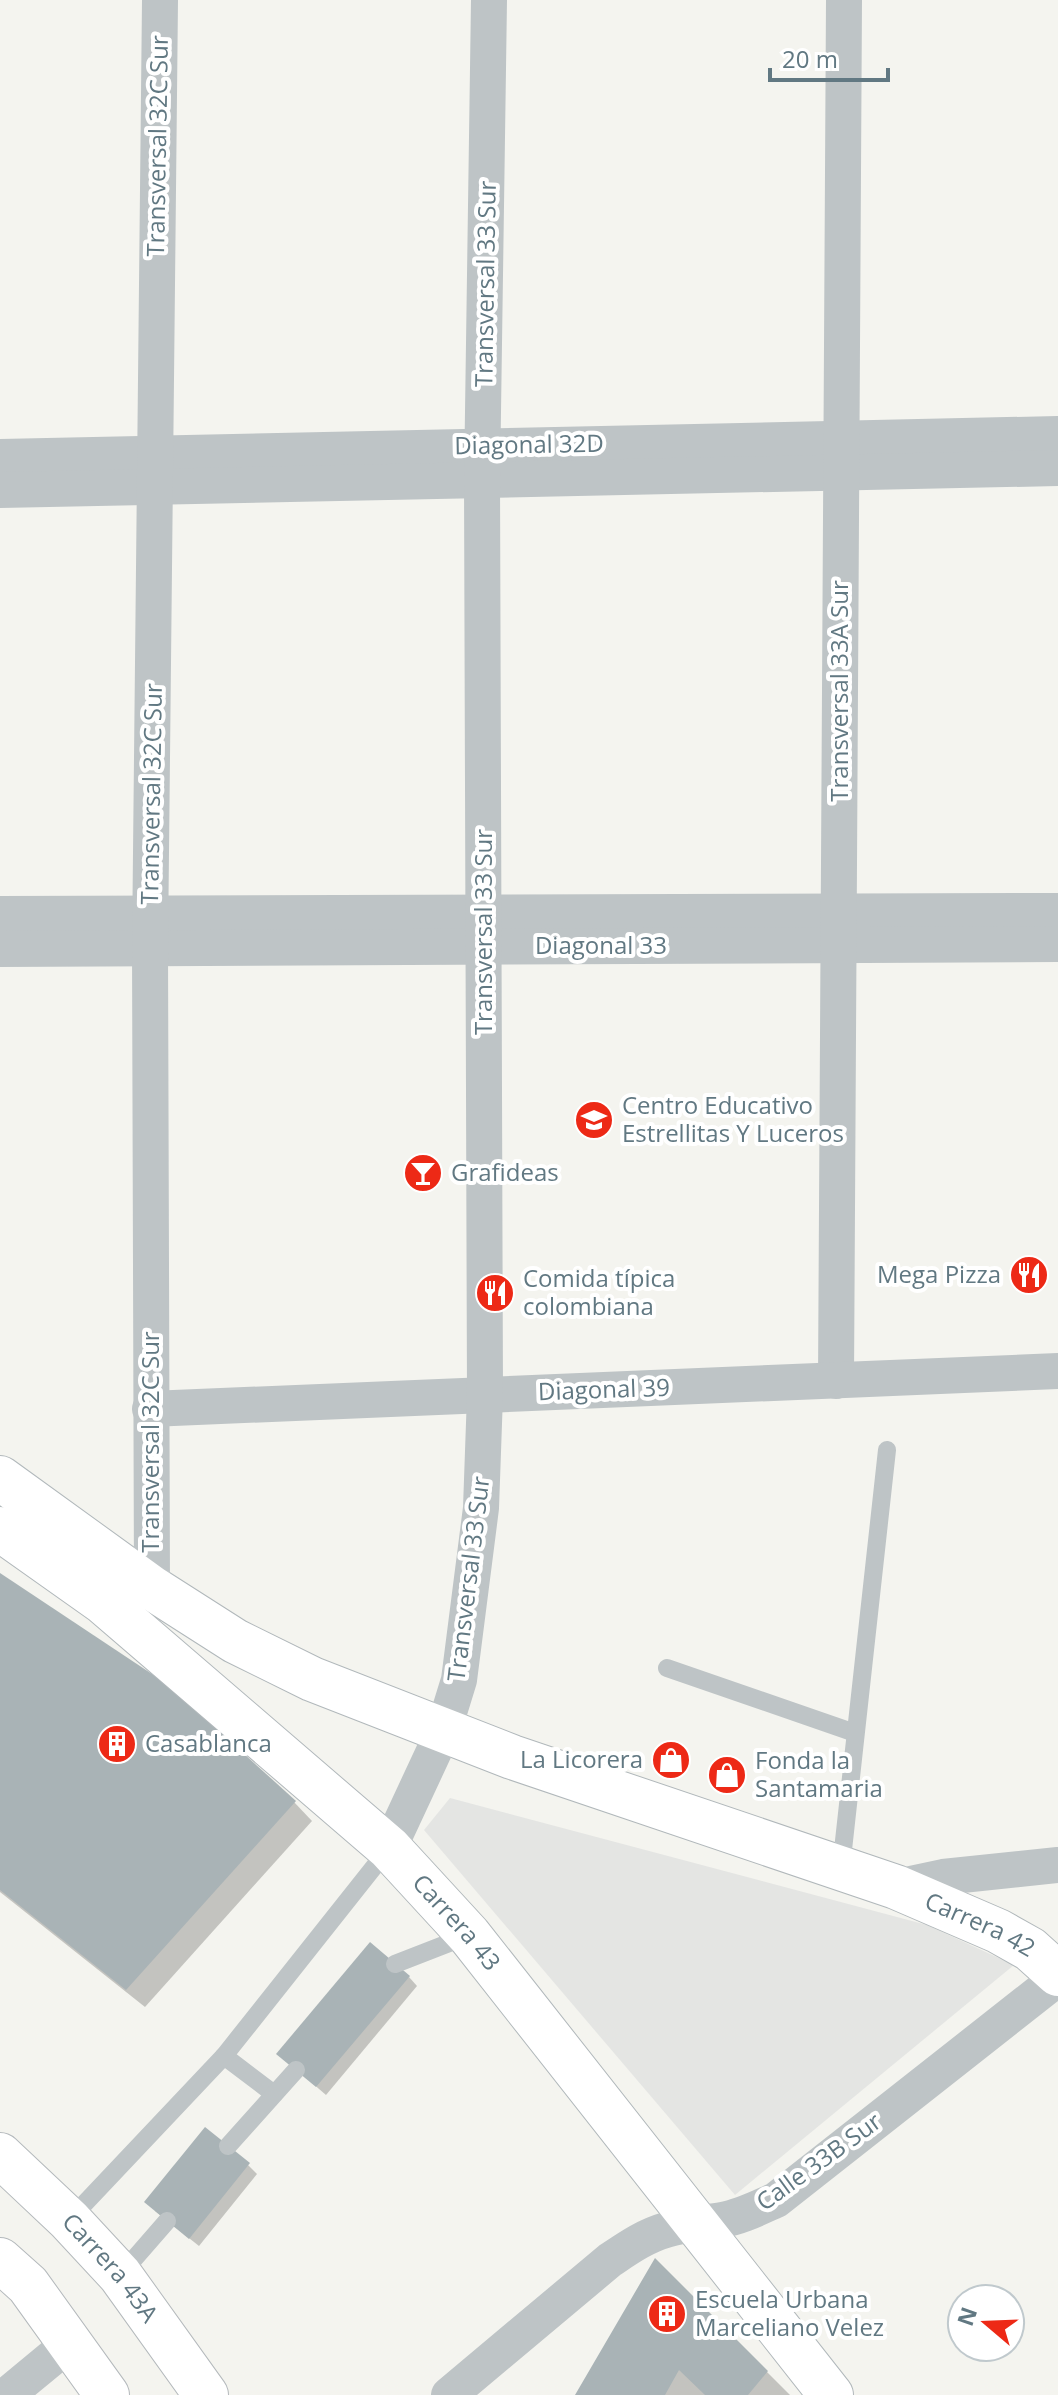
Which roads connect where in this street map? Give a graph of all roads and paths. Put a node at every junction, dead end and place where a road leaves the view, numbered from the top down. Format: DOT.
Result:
graph roads {
  1 [pos="160,0"];
  2 [pos="489,0"];
  3 [pos="844,0"];
  4 [pos="1058,434"];
  5 [pos="841,456"];
  6 [pos="0,457"];
  7 [pos="483,464"];
  8 [pos="1058,468"];
  9 [pos="155,471"];
  10 [pos="0,490"];
  11 [pos="1058,911"];
  12 [pos="0,914"];
  13 [pos="839,928"];
  14 [pos="484,930"];
  15 [pos="150,931"];
  16 [pos="1058,944"];
  17 [pos="0,949"];
  18 [pos="1058,1371"];
  19 [pos="836,1381"];
  20 [pos="485,1395"];
  21 [pos="150,1409"];
  22 [pos="887,1450"];
  23 [pos="0,1478"];
  24 [pos="0,1529"];
  25 [pos="152,1588"];
  26 [pos="667,1668"];
  27 [pos="443,1732"];
  28 [pos="855,1733"];
  29 [pos="389,1848"];
  30 [pos="1058,1865"];
  31 [pos="841,1868"];
  32 [pos="896,1887"];
  33 [pos="469,1935"];
  34 [pos="395,1964"];
  35 [pos="1058,1976"];
  36 [pos="224,2056"];
  37 [pos="296,2070"];
  38 [pos="274,2094"];
  39 [pos="228,2146"];
  40 [pos="0,2155"];
  41 [pos="69,2220"];
  42 [pos="167,2221"];
  43 [pos="696,2223"];
  44 [pos="0,2260"];
  45 [pos="120,2275"];
  46 [pos="70,2343"];
  47 [pos="7,2395"];
  48 [pos="107,2395"];
  49 [pos="206,2395"];
  50 [pos="449,2395"];
  51 [pos="831,2395"];
  1 -- 9 [label="street, Transversal 32C Sur"];
  2 -- 7 [label="street, Transversal 33 Sur"];
  3 -- 5 [label="street, Transversal 33A Sur"];
  4 -- 5 [label="street, Diagonal 32D"];
  5 -- 7 [label="street, Diagonal 32D"];
  5 -- 8 [label="street, Diagonal 32D"];
  5 -- 13 [label="street, Transversal 33A Sur"];
  6 -- 9 [label="street, Diagonal 32D"];
  7 -- 9 [label="street, Diagonal 32D"];
  7 -- 14 [label="street, Transversal 33 Sur"];
  9 -- 10 [label="street, Diagonal 32D"];
  9 -- 15 [label="street, Transversal 32C Sur"];
  11 -- 13 [label="street, Diagonal 33"];
  12 -- 15 [label="street, Diagonal 33"];
  13 -- 14 [label="street, Diagonal 33"];
  13 -- 16 [label="street, Diagonal 33"];
  13 -- 19 [label="street, Transversal 33A Sur"];
  14 -- 15 [label="street, Diagonal 33"];
  14 -- 20 [label="street, Transversal 33 Sur"];
  15 -- 17 [label="street, Diagonal 33"];
  15 -- 21 [label="street, Transversal 32C Sur"];
  18 -- 19 [label="street, Diagonal 39"];
  19 -- 20 [label="street, Diagonal 39"];
  20 -- 21 [label="street, Diagonal 39"];
  20 -- 27 [label="street, Transversal 33 Sur"];
  21 -- 25 [label="street, Transversal 32C Sur"];
  22 -- 28 [label="lane"];
  23 -- 25 [label="street"];
  24 -- 29 [label="street, Carrera 43"];
  25 -- 27 [label="street"];
  26 -- 28 [label="lane"];
  27 -- 29 [label="street, Transversal 33 Sur"];
  27 -- 31 [label="street"];
  28 -- 31 [label="lane"];
  29 -- 33 [label="street, Carrera 43"];
  29 -- 36 [label="lane"];
  30 -- 32 [label="street"];
  31 -- 32 [label="street"];
  32 -- 35 [label="street, Carrera 42"];
  33 -- 34 [label="lane"];
  33 -- 43 [label="street, Carrera 43"];
  35 -- 43 [label="street, Calle 33B Sur"];
  36 -- 38 [label="lane"];
  36 -- 41 [label="lane"];
  37 -- 38 [label="lane"];
  38 -- 39 [label="lane"];
  40 -- 41 [label="street, Carrera 43A"];
  41 -- 45 [label="street, Carrera 43A"];
  42 -- 45 [label="lane"];
  43 -- 50 [label="street, Calle 33B Sur"];
  43 -- 51 [label="street, Carrera 43"];
  44 -- 46 [label="street"];
  45 -- 49 [label="street, Carrera 43A"];
  46 -- 47 [label="street"];
  46 -- 48 [label="street"];
}
